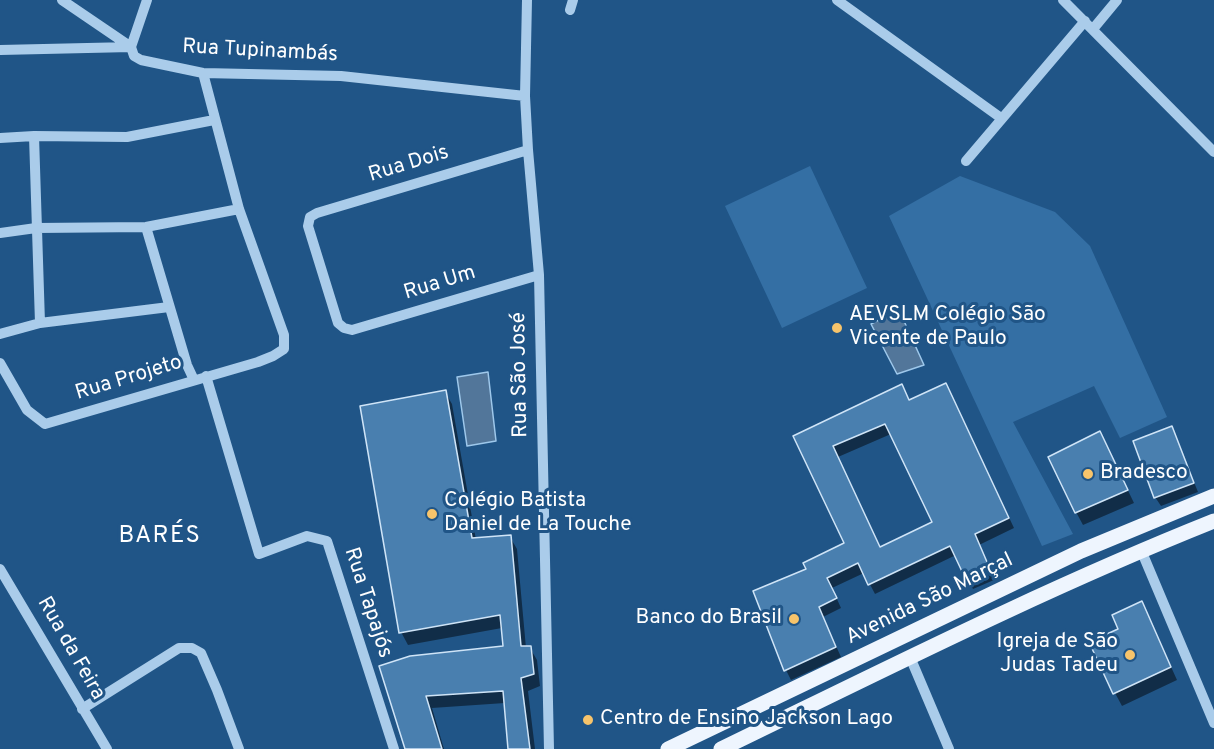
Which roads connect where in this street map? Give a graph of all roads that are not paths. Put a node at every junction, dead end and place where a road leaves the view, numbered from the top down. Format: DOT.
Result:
graph roads {
  1 [pos="62,0"];
  2 [pos="147,0"];
  3 [pos="527,0"];
  4 [pos="837,0"];
  5 [pos="1063,0"];
  6 [pos="1117,0"];
  7 [pos="1089,25"];
  8 [pos="131,47"];
  9 [pos="0,51"];
  10 [pos="203,73"];
  11 [pos="525,96"];
  12 [pos="1001,118"];
  13 [pos="214,120"];
  14 [pos="34,136"];
  15 [pos="0,138"];
  16 [pos="528,150"];
  17 [pos="1214,152"];
  18 [pos="966,161"];
  19 [pos="239,209"];
  20 [pos="146,227"];
  21 [pos="36,228"];
  22 [pos="0,233"];
  23 [pos="539,274"];
  24 [pos="169,307"];
  25 [pos="40,323"];
  26 [pos="352,330"];
  27 [pos="0,333"];
  28 [pos="0,363"];
  29 [pos="206,376"];
  30 [pos="194,380"];
  31 [pos="1214,496"];
  32 [pos="1214,521"];
  33 [pos="1141,550"];
  34 [pos="0,569"];
  35 [pos="910,657"];
  36 [pos="82,709"];
  37 [pos="1214,723"];
  38 [pos="106,749"];
  39 [pos="239,749"];
  40 [pos="394,749"];
  41 [pos="549,749"];
  42 [pos="668,749"];
  43 [pos="721,749"];
  44 [pos="949,749"];
  1 -- 8 [label="street, Rua Tupinambás"];
  2 -- 8 [label="street"];
  3 -- 11 [label="street, Rua São José"];
  4 -- 12 [label="street"];
  5 -- 7 [label="street"];
  6 -- 7 [label="street"];
  7 -- 12 [label="street"];
  7 -- 17 [label="street"];
  8 -- 9 [label="street"];
  8 -- 10 [label="street, Rua Tupinambás"];
  10 -- 11 [label="street, Rua Tupinambás"];
  10 -- 13 [label="street"];
  11 -- 16 [label="street, Rua São José"];
  12 -- 18 [label="street"];
  13 -- 14 [label="street"];
  13 -- 19 [label="street"];
  14 -- 15 [label="street"];
  14 -- 21 [label="street"];
  16 -- 23 [label="street, Rua São José"];
  16 -- 26 [label="street, Rua Dois"];
  19 -- 20 [label="street"];
  19 -- 29 [label="street, Rua Projeto"];
  20 -- 21 [label="street"];
  20 -- 24 [label="street"];
  21 -- 22 [label="street"];
  21 -- 25 [label="street"];
  23 -- 26 [label="street, Rua Um"];
  23 -- 41 [label="street, Rua São José"];
  24 -- 25 [label="street"];
  24 -- 30 [label="street"];
  25 -- 27 [label="street"];
  28 -- 30 [label="street, Rua Projeto"];
  29 -- 30 [label="street, Rua Projeto"];
  29 -- 40 [label="street, Rua Tapajós"];
  31 -- 42 [label="main road, Avenida São Marçal"];
  32 -- 33 [label="main road, Avenida São Marçal"];
  33 -- 35 [label="main road, Avenida São Marçal"];
  33 -- 37 [label="street"];
  34 -- 36 [label="street, Rua da Feira"];
  35 -- 43 [label="main road, Avenida São Marçal"];
  35 -- 44 [label="street"];
  36 -- 38 [label="street, Rua da Feira"];
  36 -- 39 [label="street"];
}
